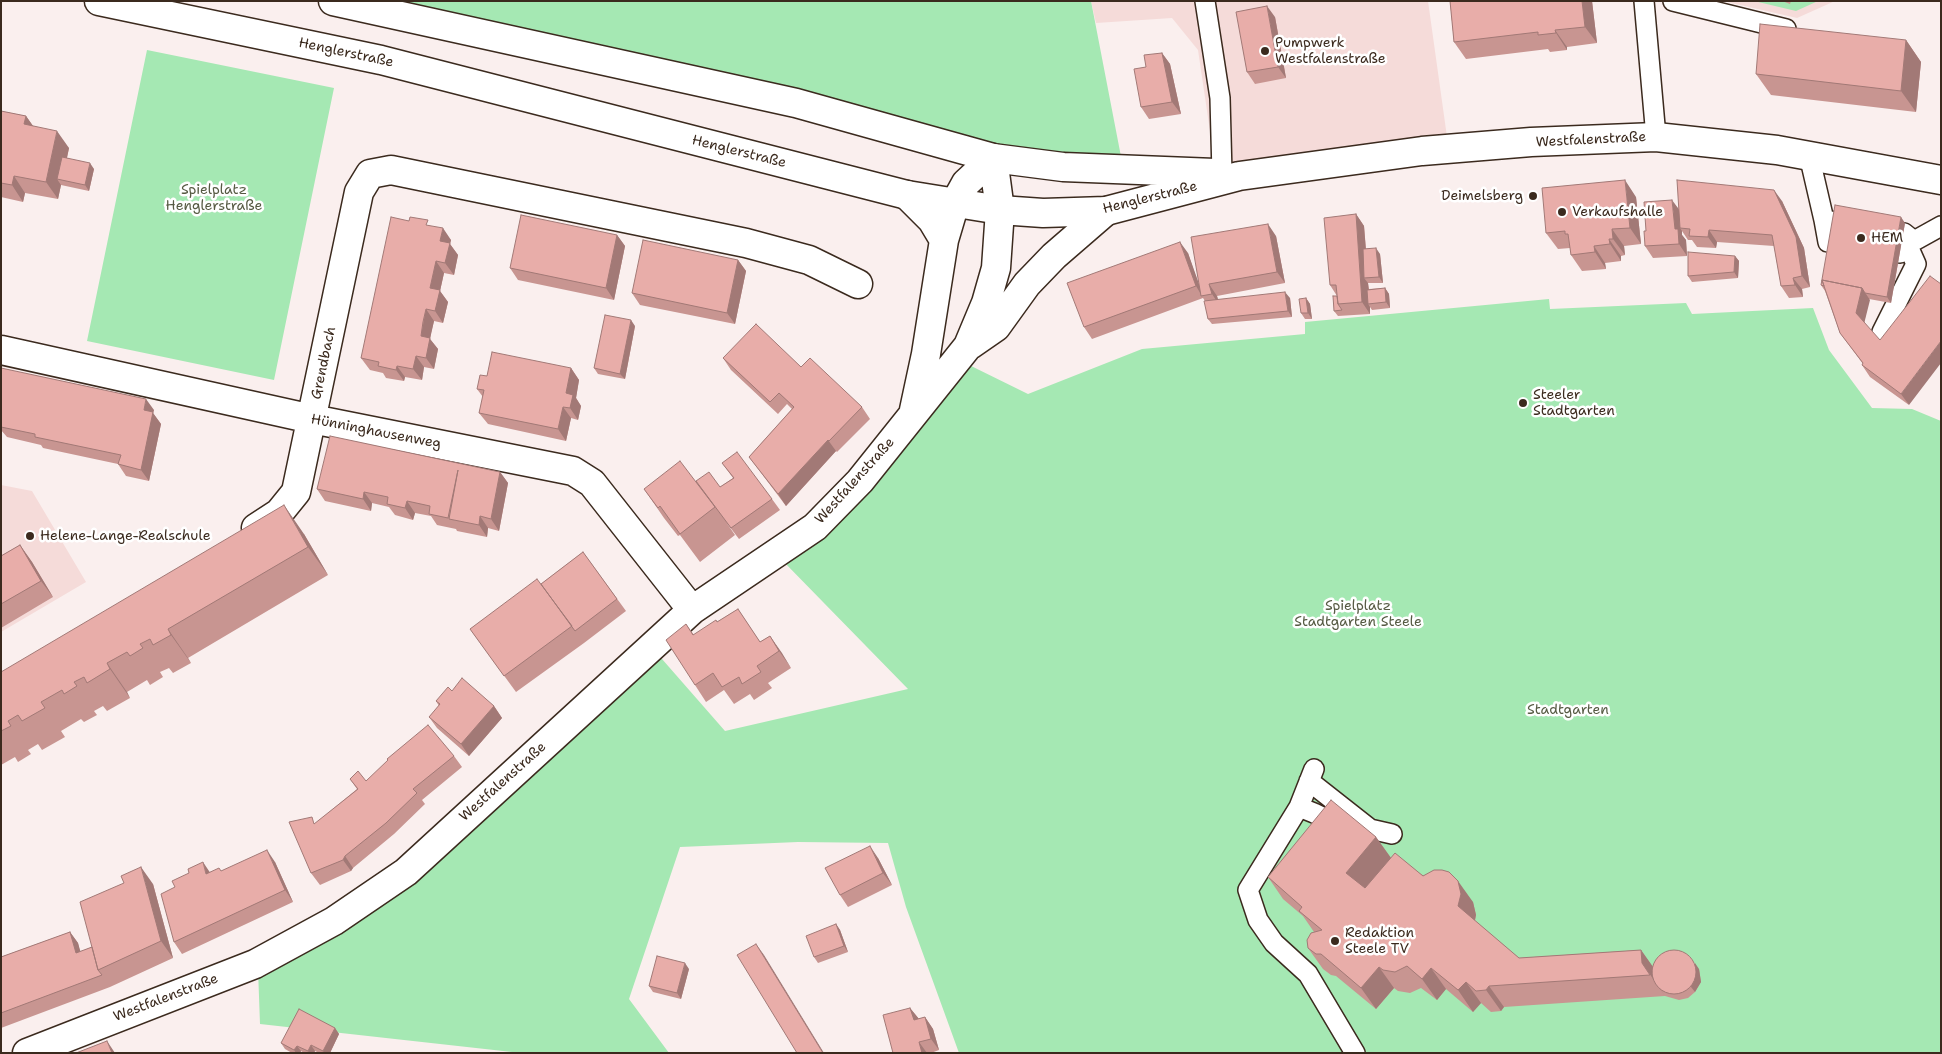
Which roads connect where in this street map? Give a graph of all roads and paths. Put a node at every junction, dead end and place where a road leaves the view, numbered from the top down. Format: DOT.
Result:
graph roads {
  1 [pos="98,1"];
  2 [pos="333,1"];
  3 [pos="1205,1"];
  4 [pos="1644,1"];
  5 [pos="1673,1"];
  6 [pos="1806,33"];
  7 [pos="1656,137"];
  8 [pos="1809,156"];
  9 [pos="993,158"];
  10 [pos="1231,175"];
  11 [pos="1941,180"];
  12 [pos="907,195"];
  13 [pos="955,203"];
  14 [pos="1000,210"];
  15 [pos="1106,211"];
  16 [pos="1941,226"];
  17 [pos="944,240"];
  18 [pos="1911,243"];
  19 [pos="858,284"];
  20 [pos="1882,332"];
  21 [pos="968,346"];
  22 [pos="1,350"];
  23 [pos="914,413"];
  24 [pos="312,419"];
  25 [pos="235,541"];
  26 [pos="692,610"];
  27 [pos="1299,808"];
  28 [pos="1336,824"];
  29 [pos="1392,834"];
  30 [pos="26,1053"];
  31 [pos="1355,1053"];
  1 -- 12 [label="street, Henglerstraße"];
  2 -- 9 [label="street, Henglerstraße"];
  3 -- 10 [label="lane"];
  4 -- 7 [label="lane"];
  5 -- 6 [label="lane"];
  7 -- 8 [label="street, Westfalenstraße"];
  7 -- 10 [label="street, Westfalenstraße"];
  8 -- 11 [label="street, Westfalenstraße"];
  8 -- 18 [label="lane"];
  9 -- 10 [label="street, Henglerstraße"];
  9 -- 13 [label="street, Westfalenstraße"];
  9 -- 14 [label="street, Westfalenstraße"];
  10 -- 15 [label="street, Henglerstraße"];
  12 -- 13 [label="street, Henglerstraße"];
  12 -- 17 [label="street"];
  13 -- 14 [label="street, Henglerstraße"];
  13 -- 17 [label="street, Westfalenstraße"];
  14 -- 15 [label="street, Henglerstraße"];
  14 -- 21 [label="street, Westfalenstraße"];
  15 -- 21 [label="street, Westfalenstraße"];
  16 -- 18 [label="lane"];
  17 -- 23 [label="street, Westfalenstraße"];
  18 -- 20 [label="lane"];
  19 -- 24 [label="street, Grendbach"];
  21 -- 23 [label="street, Westfalenstraße"];
  22 -- 24 [label="street, Hünninghausenweg"];
  23 -- 26 [label="street, Westfalenstraße"];
  24 -- 25 [label="street, Grendbach"];
  24 -- 26 [label="street, Hünninghausenweg"];
  26 -- 30 [label="street, Westfalenstraße"];
  27 -- 28 [label="lane"];
  27 -- 29 [label="lane"];
  27 -- 31 [label="lane"];
}
